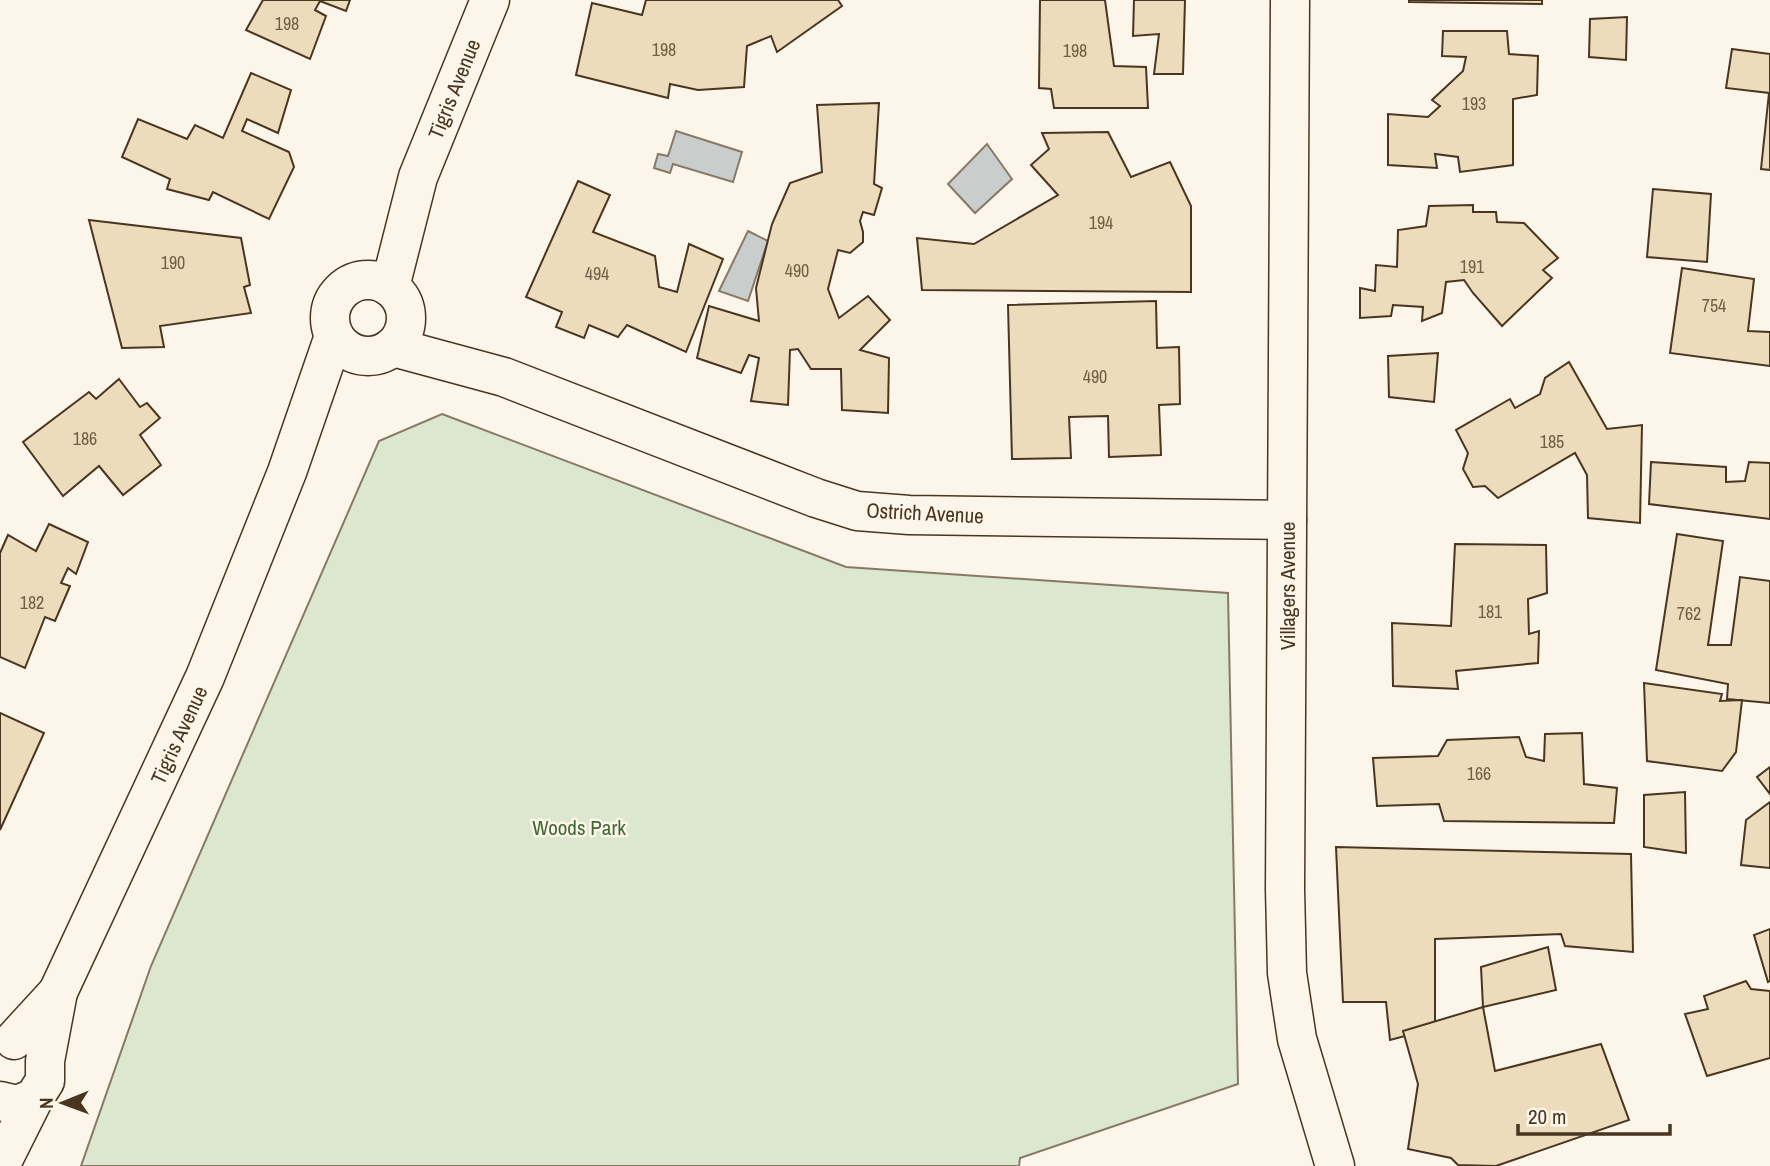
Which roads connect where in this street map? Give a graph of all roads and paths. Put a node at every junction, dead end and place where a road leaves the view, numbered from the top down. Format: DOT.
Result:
graph roads {
  1 [pos="491,0"];
  2 [pos="1290,0"];
  3 [pos="373,321"];
  4 [pos="1287,520"];
  5 [pos="58,992"];
  6 [pos="7,1042"];
  7 [pos="45,1061"];
  8 [pos="17,1100"];
  9 [pos="0,1166"];
  10 [pos="1335,1166"];
  1 -- 3 [label="street, Tigris Avenue"];
  2 -- 4 [label="street, Villagers Avenue"];
  3 -- 4 [label="street, Ostrich Avenue"];
  3 -- 5 [label="street, Tigris Avenue"];
  4 -- 10 [label="street, Villagers Avenue"];
  5 -- 6 [label="street, Tigris Avenue"];
  5 -- 7 [label="street, Tigris Avenue"];
  6 -- 7 [label="street"];
  7 -- 8 [label="street, Tigris Avenue"];
  8 -- 9 [label="street"];
}
